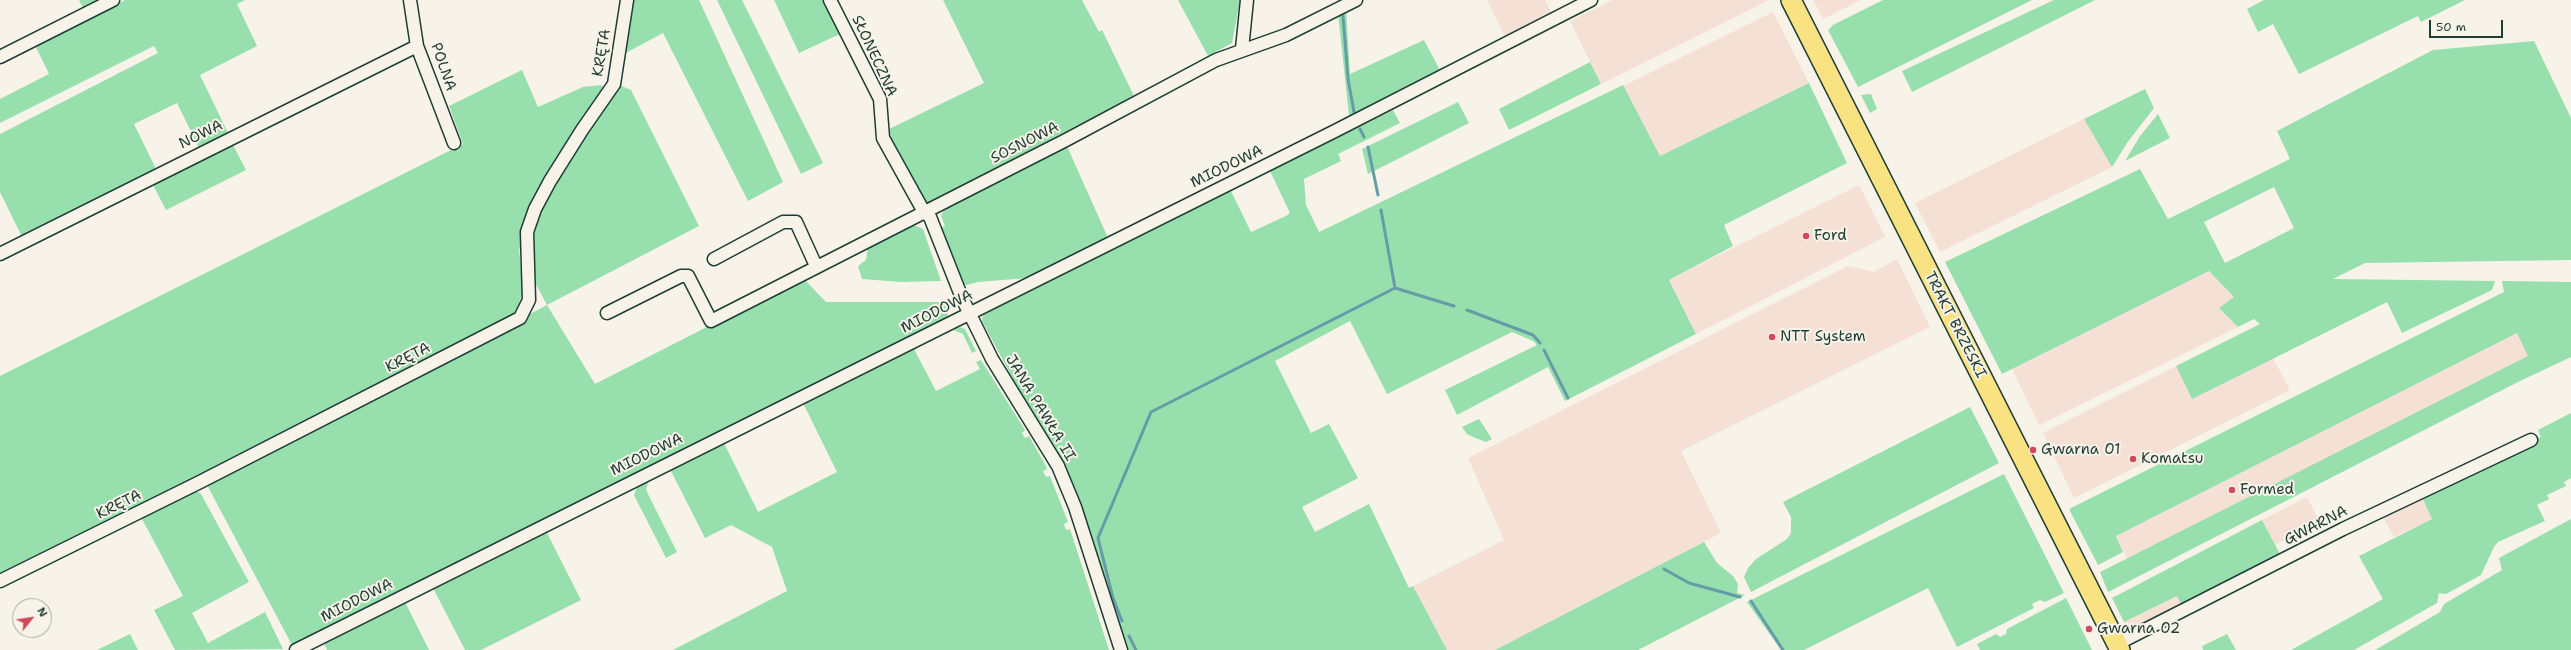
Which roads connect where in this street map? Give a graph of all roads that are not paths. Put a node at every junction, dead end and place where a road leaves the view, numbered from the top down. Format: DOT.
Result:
graph roads {
  1 [pos="113,0"];
  2 [pos="410,0"];
  3 [pos="627,0"];
  4 [pos="830,0"];
  5 [pos="1247,0"];
  6 [pos="1356,0"];
  7 [pos="1591,0"];
  8 [pos="1791,0"];
  9 [pos="417,46"];
  10 [pos="1242,50"];
  11 [pos="0,57"];
  12 [pos="454,143"];
  13 [pos="924,212"];
  14 [pos="0,254"];
  15 [pos="714,259"];
  16 [pos="816,266"];
  17 [pos="607,313"];
  18 [pos="970,313"];
  19 [pos="2531,440"];
  20 [pos="0,581"];
  21 [pos="2118,647"];
  22 [pos="296,650"];
  23 [pos="1121,650"];
  1 -- 11 [label="street"];
  2 -- 9 [label="street, POLNA"];
  3 -- 20 [label="street, KRĘTA"];
  4 -- 13 [label="street, SŁONECZNA"];
  5 -- 10 [label="street"];
  6 -- 10 [label="street, SOSNOWA"];
  7 -- 18 [label="street, MIODOWA"];
  8 -- 21 [label="main road, TRAKT BRZESKI"];
  9 -- 12 [label="street, POLNA"];
  9 -- 14 [label="street, NOWA"];
  10 -- 13 [label="street, SOSNOWA"];
  13 -- 16 [label="street, SOSNOWA"];
  13 -- 18 [label="street, JANA PAWŁA II"];
  15 -- 16 [label="street"];
  16 -- 17 [label="street, SOSNOWA"];
  18 -- 22 [label="street, MIODOWA"];
  18 -- 23 [label="street, JANA PAWŁA II"];
  19 -- 21 [label="street, GWARNA"];
}
